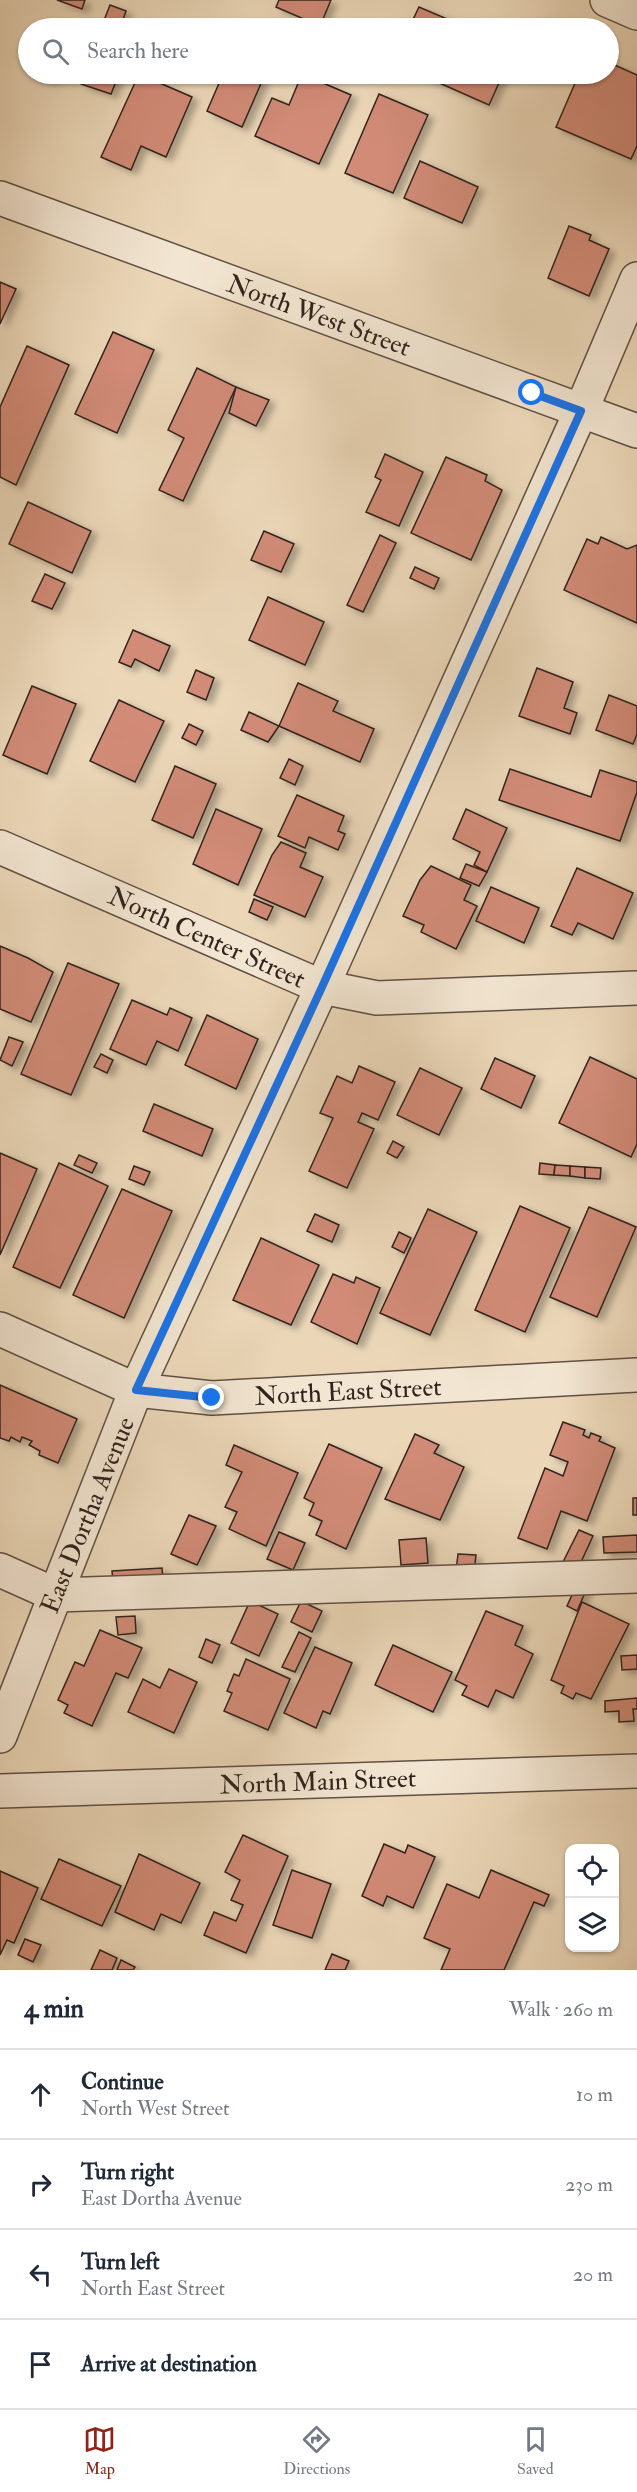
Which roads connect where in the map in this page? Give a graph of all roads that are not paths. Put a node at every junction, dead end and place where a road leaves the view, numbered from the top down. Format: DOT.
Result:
graph roads {
  1 [pos="607,0"];
  2 [pos="637,13"];
  3 [pos="0,198"];
  4 [pos="637,279"];
  5 [pos="581,411"];
  6 [pos="637,431"];
  7 [pos="0,847"];
  8 [pos="322,987"];
  9 [pos="637,987"];
  10 [pos="0,1329"];
  11 [pos="637,1375"];
  12 [pos="136,1390"];
  13 [pos="0,1570"];
  14 [pos="637,1576"];
  15 [pos="56,1595"];
  16 [pos="0,1736"];
  17 [pos="637,1770"];
  18 [pos="0,1791"];
  1 -- 2 [label="street"];
  3 -- 5 [label="street, North West Street"];
  4 -- 5 [label="street, East Dortha Avenue"];
  5 -- 6 [label="street, North West Street"];
  5 -- 8 [label="street, East Dortha Avenue"];
  7 -- 8 [label="street, North Center Street"];
  8 -- 9 [label="street, North Center Street"];
  8 -- 12 [label="street, East Dortha Avenue"];
  10 -- 12 [label="street, North East Street"];
  11 -- 12 [label="street, North East Street"];
  12 -- 15 [label="street, East Dortha Avenue"];
  13 -- 15 [label="street"];
  14 -- 15 [label="street"];
  15 -- 16 [label="street, East Dortha Avenue"];
  17 -- 18 [label="street, North Main Street"];
}
